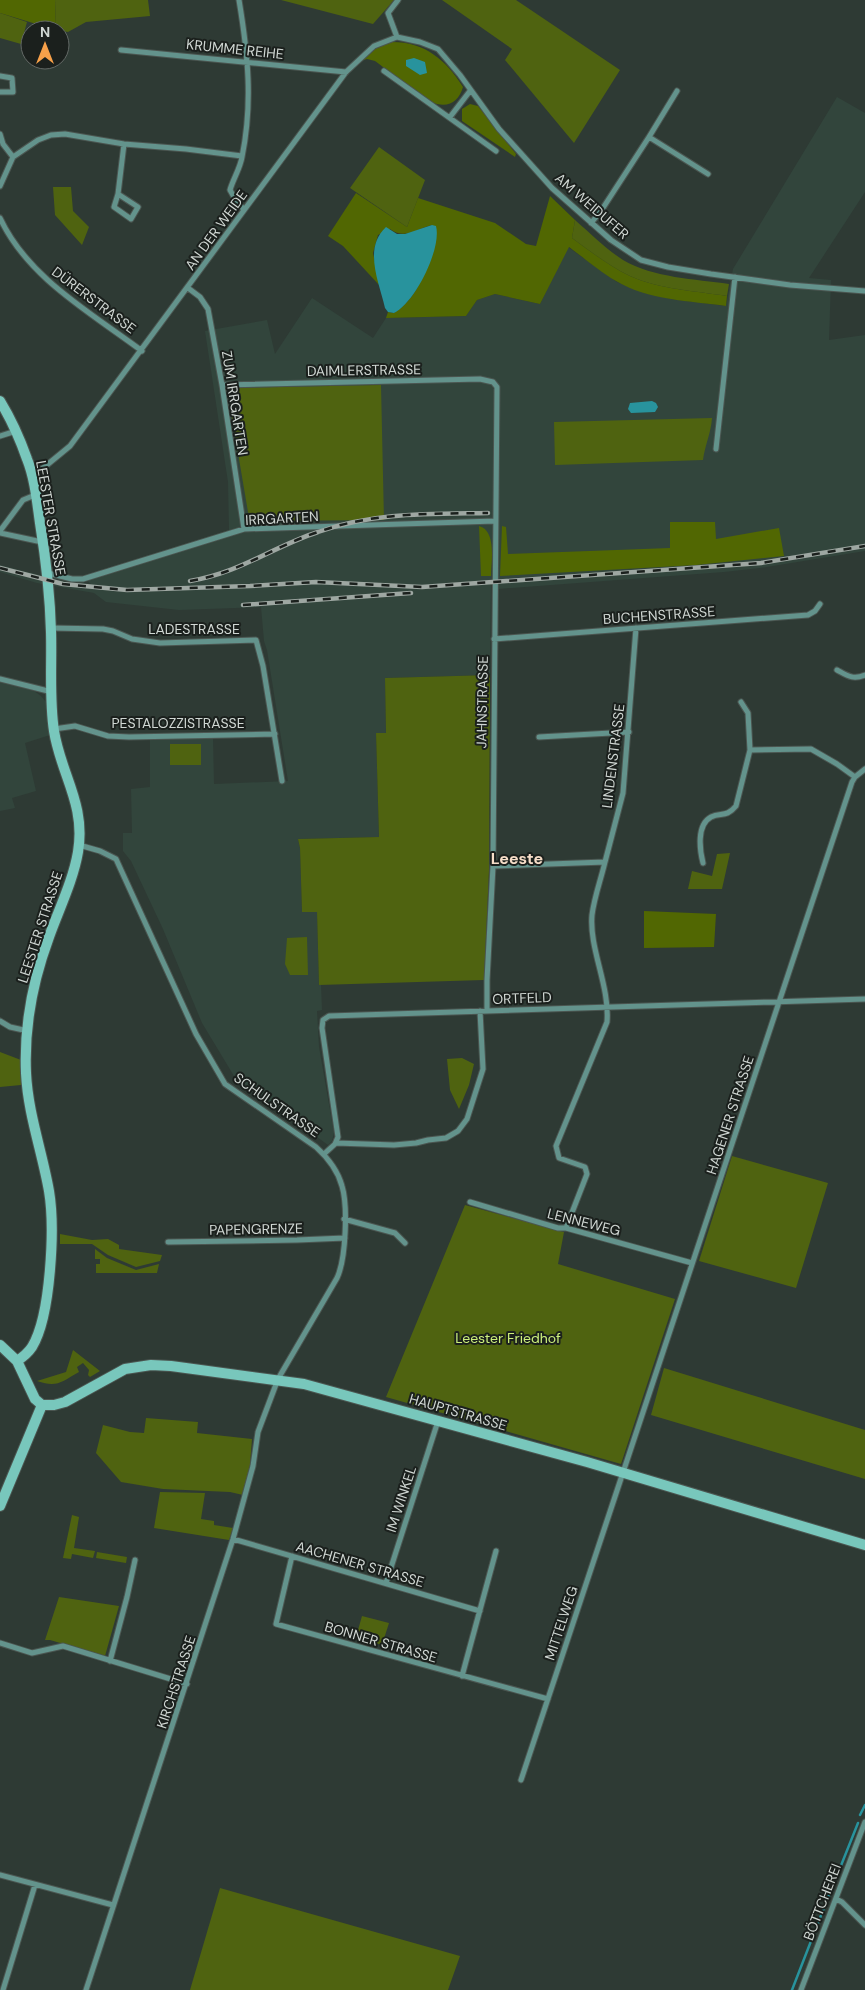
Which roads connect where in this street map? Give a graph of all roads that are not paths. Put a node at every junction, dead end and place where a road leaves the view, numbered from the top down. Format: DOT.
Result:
graph roads {
  1 [pos="239,0"];
  2 [pos="398,0"];
  3 [pos="397,37"];
  4 [pos="121,50"];
  5 [pos="247,62"];
  6 [pos="384,71"];
  7 [pos="346,72"];
  8 [pos="0,76"];
  9 [pos="470,91"];
  10 [pos="676,91"];
  11 [pos="0,92"];
  12 [pos="450,117"];
  13 [pos="0,134"];
  14 [pos="649,137"];
  15 [pos="124,144"];
  16 [pos="496,151"];
  17 [pos="242,156"];
  18 [pos="13,157"];
  19 [pos="708,174"];
  20 [pos="0,186"];
  21 [pos="118,194"];
  22 [pos="244,209"];
  23 [pos="0,218"];
  24 [pos="591,223"];
  25 [pos="735,277"];
  26 [pos="188,288"];
  27 [pos="865,291"];
  28 [pos="142,351"];
  29 [pos="222,385"];
  30 [pos="497,394"];
  31 [pos="0,401"];
  32 [pos="16,431"];
  33 [pos="0,436"];
  34 [pos="716,449"];
  35 [pos="32,474"];
  36 [pos="35,495"];
  37 [pos="495,521"];
  38 [pos="244,530"];
  39 [pos="0,532"];
  40 [pos="43,543"];
  41 [pos="48,573"];
  42 [pos="820,604"];
  43 [pos="51,628"];
  44 [pos="636,628"];
  45 [pos="494,639"];
  46 [pos="837,670"];
  47 [pos="865,675"];
  48 [pos="0,679"];
  49 [pos="52,692"];
  50 [pos="740,702"];
  51 [pos="54,729"];
  52 [pos="629,732"];
  53 [pos="275,734"];
  54 [pos="539,737"];
  55 [pos="750,750"];
  56 [pos="865,769"];
  57 [pos="855,777"];
  58 [pos="282,781"];
  59 [pos="79,845"];
  60 [pos="605,862"];
  61 [pos="703,864"];
  62 [pos="493,866"];
  63 [pos="865,999"];
  64 [pos="779,1001"];
  65 [pos="608,1006"];
  66 [pos="480,1011"];
  67 [pos="487,1011"];
  68 [pos="0,1021"];
  69 [pos="6,1024"];
  70 [pos="0,1028"];
  71 [pos="28,1031"];
  72 [pos="336,1142"];
  73 [pos="324,1154"];
  74 [pos="470,1202"];
  75 [pos="344,1219"];
  76 [pos="566,1228"];
  77 [pos="345,1238"];
  78 [pos="168,1242"];
  79 [pos="405,1242"];
  80 [pos="692,1263"];
  81 [pos="0,1345"];
  82 [pos="17,1361"];
  83 [pos="278,1379"];
  84 [pos="42,1405"];
  85 [pos="438,1421"];
  86 [pos="623,1473"];
  87 [pos="0,1506"];
  88 [pos="233,1539"];
  89 [pos="865,1545"];
  90 [pos="496,1551"];
  91 [pos="292,1556"];
  92 [pos="134,1560"];
  93 [pos="386,1583"];
  94 [pos="480,1611"];
  95 [pos="0,1643"];
  96 [pos="110,1661"];
  97 [pos="462,1676"];
  98 [pos="187,1684"];
  99 [pos="548,1699"];
  100 [pos="521,1780"];
  101 [pos="865,1822"];
  102 [pos="0,1875"];
  103 [pos="35,1885"];
  104 [pos="836,1898"];
  105 [pos="113,1905"];
  106 [pos="865,1925"];
  107 [pos="3,1980"];
  108 [pos="3,1990"];
  109 [pos="86,1990"];
  110 [pos="801,1990"];
  1 -- 5 [label="street"];
  2 -- 3 [label="street"];
  3 -- 7 [label="street, AN DER WEIDE"];
  3 -- 9 [label="street, AM WEIDUFER"];
  4 -- 5 [label="street, KRUMME REIHE"];
  5 -- 7 [label="street, KRUMME REIHE"];
  5 -- 17 [label="street"];
  6 -- 12 [label="street"];
  7 -- 22 [label="street, AN DER WEIDE"];
  8 -- 11 [label="street"];
  9 -- 12 [label="street"];
  9 -- 24 [label="street, AM WEIDUFER"];
  10 -- 14 [label="street"];
  12 -- 16 [label="street"];
  13 -- 18 [label="street"];
  14 -- 19 [label="street"];
  14 -- 24 [label="street"];
  15 -- 17 [label="street"];
  15 -- 18 [label="street"];
  15 -- 21 [label="street"];
  17 -- 22 [label="street"];
  18 -- 20 [label="street"];
  21 -- 21 [label="street"];
  22 -- 26 [label="street, AN DER WEIDE"];
  23 -- 28 [label="street, DÜRERSTRASSE"];
  24 -- 25 [label="street, AM WEIDUFER"];
  25 -- 27 [label="street, AM WEIDUFER"];
  25 -- 34 [label="street"];
  26 -- 28 [label="street, AN DER WEIDE"];
  26 -- 29 [label="street, ZUM IRRGARTEN"];
  28 -- 35 [label="street, AN DER WEIDE"];
  29 -- 30 [label="street, DAIMLERSTRASSE"];
  29 -- 38 [label="street, ZUM IRRGARTEN"];
  30 -- 37 [label="street, JAHNSTRASSE"];
  31 -- 32 [label="street, LEESTER STRASSE"];
  32 -- 33 [label="street"];
  32 -- 35 [label="street, LEESTER STRASSE"];
  35 -- 36 [label="street, LEESTER STRASSE"];
  36 -- 39 [label="street"];
  36 -- 40 [label="street, LEESTER STRASSE"];
  37 -- 38 [label="street, IRRGARTEN"];
  37 -- 45 [label="street, JAHNSTRASSE"];
  38 -- 41 [label="street, IRRGARTEN"];
  39 -- 40 [label="street"];
  40 -- 41 [label="street, LEESTER STRASSE"];
  41 -- 43 [label="street, LEESTER STRASSE"];
  42 -- 44 [label="street, BUCHENSTRASSE"];
  43 -- 49 [label="street, LEESTER STRASSE"];
  43 -- 53 [label="street, LADESTRASSE"];
  44 -- 45 [label="street, BUCHENSTRASSE"];
  44 -- 52 [label="street, LINDENSTRASSE"];
  45 -- 62 [label="street, JAHNSTRASSE"];
  46 -- 47 [label="street"];
  48 -- 49 [label="street"];
  49 -- 51 [label="street, LEESTER STRASSE"];
  50 -- 55 [label="street"];
  51 -- 53 [label="street, PESTALOZZISTRASSE"];
  51 -- 59 [label="street, LEESTER STRASSE"];
  52 -- 54 [label="street"];
  52 -- 60 [label="street, LINDENSTRASSE"];
  53 -- 58 [label="street, LADESTRASSE"];
  55 -- 57 [label="street"];
  55 -- 61 [label="street"];
  56 -- 57 [label="street"];
  57 -- 64 [label="street, HAGENER STRASSE"];
  59 -- 71 [label="street, LEESTER STRASSE"];
  59 -- 73 [label="street, SCHULSTRASSE"];
  60 -- 62 [label="street"];
  60 -- 65 [label="street, LINDENSTRASSE"];
  62 -- 67 [label="street, JAHNSTRASSE"];
  63 -- 64 [label="street, ORTFELD"];
  64 -- 65 [label="street, ORTFELD"];
  64 -- 80 [label="street, HAGENER STRASSE"];
  65 -- 67 [label="street, ORTFELD"];
  65 -- 76 [label="street"];
  66 -- 67 [label="street, ORTFELD"];
  66 -- 72 [label="street"];
  66 -- 72 [label="street, ORTFELD"];
  68 -- 69 [label="street"];
  69 -- 70 [label="street"];
  69 -- 71 [label="street"];
  71 -- 82 [label="street, LEESTER STRASSE"];
  72 -- 73 [label="street"];
  73 -- 75 [label="street, SCHULSTRASSE"];
  74 -- 76 [label="street, LENNEWEG"];
  75 -- 77 [label="street, SCHULSTRASSE"];
  75 -- 79 [label="street"];
  76 -- 80 [label="street, LENNEWEG"];
  77 -- 78 [label="street, PAPENGRENZE"];
  77 -- 83 [label="street, SCHULSTRASSE"];
  80 -- 86 [label="street, HAGENER STRASSE"];
  81 -- 82 [label="street"];
  82 -- 84 [label="street"];
  83 -- 84 [label="street, HAUPTSTRASSE"];
  83 -- 85 [label="street, HAUPTSTRASSE"];
  83 -- 88 [label="street, KIRCHSTRASSE"];
  84 -- 87 [label="street"];
  85 -- 86 [label="street, HAUPTSTRASSE"];
  85 -- 93 [label="street, IM WINKEL"];
  86 -- 89 [label="street, HAUPTSTRASSE"];
  86 -- 99 [label="street, MITTELWEG"];
  88 -- 91 [label="street, AACHENER STRASSE"];
  88 -- 98 [label="street, KIRCHSTRASSE"];
  90 -- 94 [label="street"];
  91 -- 93 [label="street, AACHENER STRASSE"];
  91 -- 97 [label="street, BONNER STRASSE"];
  92 -- 96 [label="street"];
  93 -- 94 [label="street, AACHENER STRASSE"];
  94 -- 97 [label="street"];
  95 -- 96 [label="street"];
  96 -- 98 [label="street"];
  97 -- 99 [label="street, BONNER STRASSE"];
  98 -- 105 [label="street, KIRCHSTRASSE"];
  99 -- 100 [label="street, MITTELWEG"];
  101 -- 104 [label="street, BÖTTCHEREI"];
  102 -- 103 [label="street"];
  103 -- 105 [label="street"];
  103 -- 107 [label="street"];
  104 -- 106 [label="street"];
  104 -- 110 [label="street, BÖTTCHEREI"];
  105 -- 109 [label="street, KIRCHSTRASSE"];
  107 -- 108 [label="street"];
}
